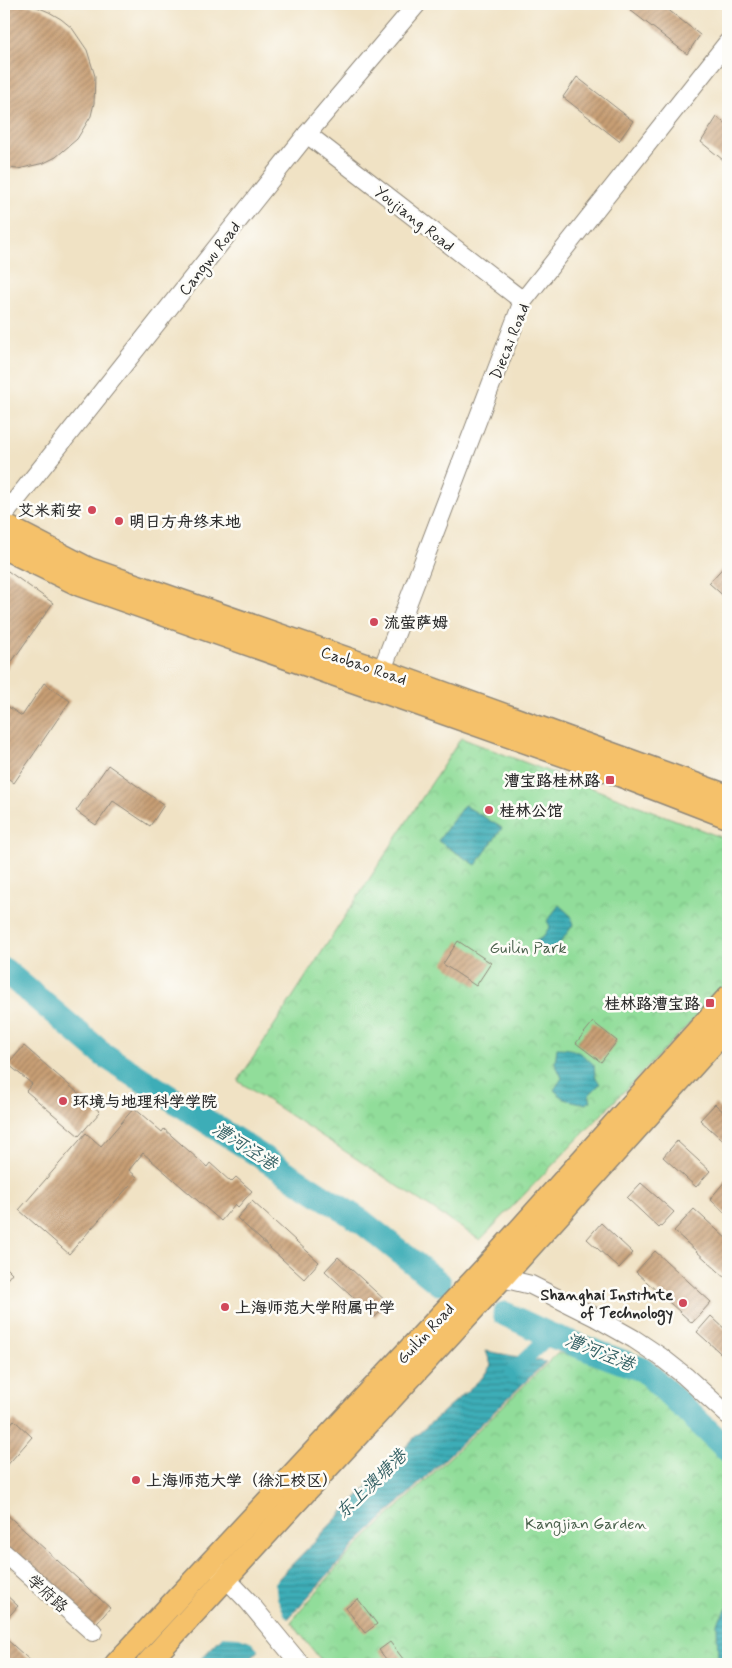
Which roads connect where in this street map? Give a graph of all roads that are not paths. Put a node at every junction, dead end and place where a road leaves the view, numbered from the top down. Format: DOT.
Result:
graph roads {
  1 [pos="417,4"];
  2 [pos="728,42"];
  3 [pos="307,134"];
  4 [pos="523,301"];
  5 [pos="4,515"];
  6 [pos="4,525"];
  7 [pos="4,548"];
  8 [pos="379,680"];
  9 [pos="728,796"];
  10 [pos="728,817"];
  11 [pos="728,997"];
  12 [pos="728,1027"];
  13 [pos="494,1272"];
  14 [pos="728,1415"];
  15 [pos="4,1553"];
  16 [pos="211,1562"];
  17 [pos="226,1579"];
  18 [pos="93,1632"];
  19 [pos="116,1664"];
  20 [pos="147,1664"];
  21 [pos="300,1664"];
  1 -- 3 [label="street, Cangwu Road"];
  2 -- 4 [label="street, Diecai Road"];
  3 -- 4 [label="street, Youjiang Road"];
  3 -- 5 [label="street, Cangwu Road"];
  4 -- 8 [label="street, Diecai Road"];
  6 -- 8 [label="main road, Caobao Road"];
  7 -- 8 [label="main road, Caobao Road"];
  8 -- 9 [label="main road, Caobao Road"];
  8 -- 10 [label="main road, Caobao Road"];
  11 -- 13 [label="main road, Guilin Road"];
  12 -- 13 [label="main road, Guilin Road"];
  13 -- 14 [label="street"];
  13 -- 16 [label="main road, Guilin Road"];
  13 -- 17 [label="main road, Guilin Road"];
  15 -- 18 [label="street, 学府路"];
  16 -- 17 [label="street"];
  16 -- 19 [label="main road, Guilin Road"];
  17 -- 20 [label="main road, Guilin Road"];
  17 -- 21 [label="street"];
}
